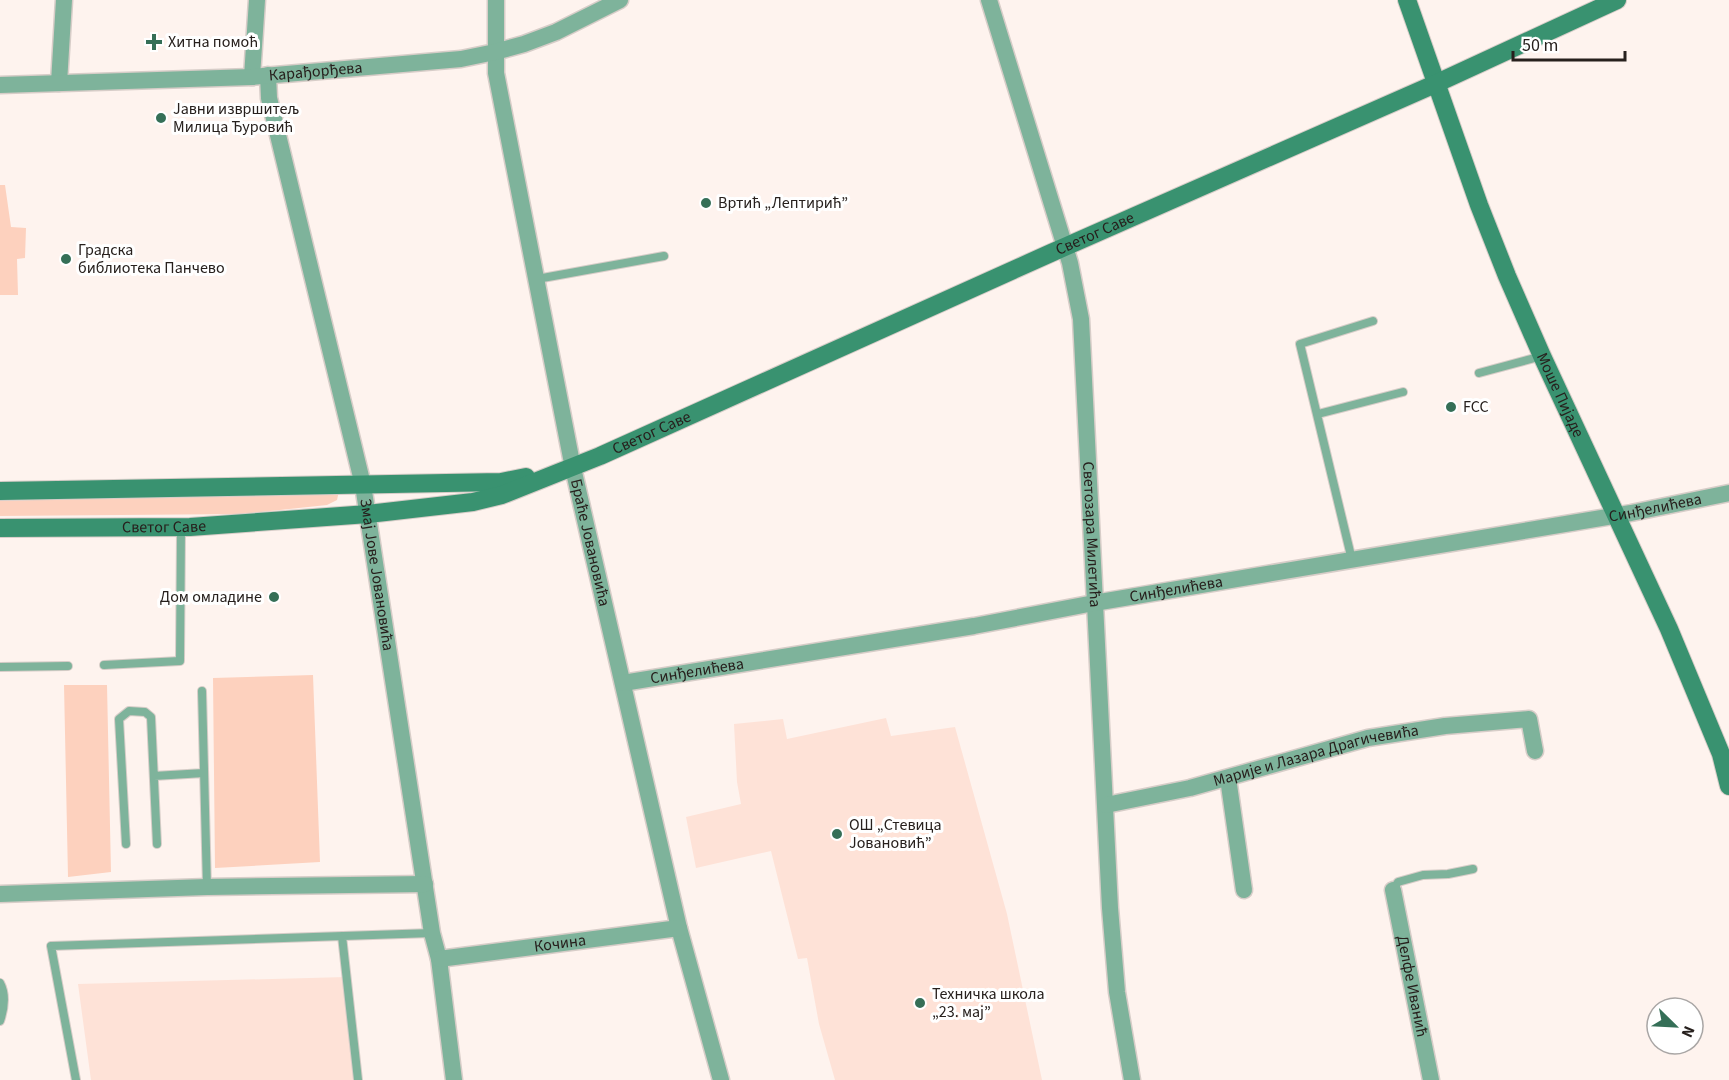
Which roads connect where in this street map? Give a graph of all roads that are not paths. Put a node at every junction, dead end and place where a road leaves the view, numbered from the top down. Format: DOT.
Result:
graph roads {
  1 [pos="64,0"];
  2 [pos="257,0"];
  3 [pos="496,0"];
  4 [pos="620,0"];
  5 [pos="989,0"];
  6 [pos="1407,0"];
  7 [pos="1617,0"];
  8 [pos="495,52"];
  9 [pos="260,76"];
  10 [pos="59,83"];
  11 [pos="1435,84"];
  12 [pos="0,85"];
  13 [pos="1065,247"];
  14 [pos="664,256"];
  15 [pos="537,279"];
  16 [pos="1373,321"];
  17 [pos="1542,356"];
  18 [pos="1479,374"];
  19 [pos="1403,392"];
  20 [pos="1318,414"];
  21 [pos="573,468"];
  22 [pos="363,484"];
  23 [pos="0,491"];
  24 [pos="1729,494"];
  25 [pos="368,514"];
  26 [pos="1616,516"];
  27 [pos="181,526"];
  28 [pos="0,528"];
  29 [pos="1352,560"];
  30 [pos="1094,603"];
  31 [pos="104,665"];
  32 [pos="68,666"];
  33 [pos="0,668"];
  34 [pos="623,682"];
  35 [pos="202,691"];
  36 [pos="1535,751"];
  37 [pos="1725,753"];
  38 [pos="204,773"];
  39 [pos="154,776"];
  40 [pos="1228,778"];
  41 [pos="1729,786"];
  42 [pos="1106,805"];
  43 [pos="126,844"];
  44 [pos="157,844"];
  45 [pos="1473,869"];
  46 [pos="425,884"];
  47 [pos="207,887"];
  48 [pos="1244,890"];
  49 [pos="1393,890"];
  50 [pos="0,894"];
  51 [pos="679,928"];
  52 [pos="432,933"];
  53 [pos="342,936"];
  54 [pos="439,960"];
  55 [pos="0,983"];
  56 [pos="2,1000"];
  57 [pos="0,1021"];
  58 [pos="76,1080"];
  59 [pos="358,1080"];
  60 [pos="454,1080"];
  61 [pos="721,1080"];
  62 [pos="1132,1080"];
  63 [pos="1431,1080"];
  1 -- 10 [label="street"];
  2 -- 9 [label="street, Змај Јове Јовановића"];
  3 -- 8 [label="street, Браће Јовановића"];
  4 -- 8 [label="street, Карађорђева"];
  5 -- 13 [label="street, Светозара Милетића"];
  6 -- 11 [label="street, Моше Пијаде"];
  7 -- 11 [label="street, Светог Саве"];
  8 -- 9 [label="street, Карађорђева"];
  8 -- 15 [label="street, Браће Јовановића"];
  9 -- 10 [label="street, Карађорђева"];
  9 -- 22 [label="street, Змај Јове Јовановића"];
  10 -- 12 [label="street, Карађорђева"];
  11 -- 13 [label="street, Светог Саве"];
  11 -- 17 [label="street, Моше Пијаде"];
  13 -- 21 [label="street, Светог Саве"];
  13 -- 30 [label="street, Светозара Милетића"];
  14 -- 15 [label="lane"];
  15 -- 21 [label="street, Браће Јовановића"];
  16 -- 20 [label="lane"];
  17 -- 18 [label="lane"];
  17 -- 26 [label="street, Моше Пијаде"];
  19 -- 20 [label="lane"];
  20 -- 29 [label="lane"];
  21 -- 22 [label="street, Светог Саве"];
  21 -- 25 [label="street, Светог Саве"];
  21 -- 34 [label="street, Браће Јовановића"];
  22 -- 23 [label="street, Светог Саве"];
  22 -- 25 [label="street, Змај Јове Јовановића"];
  24 -- 26 [label="street, Синђелићева"];
  25 -- 27 [label="street, Светог Саве"];
  25 -- 46 [label="street, Змај Јове Јовановића"];
  26 -- 29 [label="street, Синђелићева"];
  26 -- 37 [label="street, Моше Пијаде"];
  27 -- 28 [label="street, Светог Саве"];
  27 -- 31 [label="lane"];
  29 -- 30 [label="street, Синђелићева"];
  30 -- 34 [label="street, Синђелићева"];
  30 -- 42 [label="street, Светозара Милетића"];
  32 -- 33 [label="lane"];
  34 -- 51 [label="street, Браће Јовановића"];
  35 -- 38 [label="lane"];
  36 -- 40 [label="street, Марије и Лазара Драгичевића"];
  37 -- 41 [label="street, Моше Пијаде"];
  38 -- 39 [label="lane"];
  38 -- 47 [label="lane"];
  39 -- 43 [label="lane"];
  39 -- 44 [label="lane"];
  40 -- 42 [label="street, Марије и Лазара Драгичевића"];
  40 -- 48 [label="street"];
  42 -- 62 [label="street, Светозара Милетића"];
  45 -- 49 [label="lane"];
  46 -- 47 [label="street"];
  46 -- 52 [label="street, Змај Јове Јовановића"];
  47 -- 50 [label="street"];
  49 -- 63 [label="street, Делфе Иванић"];
  51 -- 54 [label="street, Кочина"];
  51 -- 61 [label="street, Браће Јовановића"];
  52 -- 53 [label="lane"];
  52 -- 54 [label="street, Змај Јове Јовановића"];
  53 -- 58 [label="lane"];
  53 -- 59 [label="lane"];
  54 -- 60 [label="street, Змај Јове Јовановића"];
  55 -- 56 [label="lane"];
  56 -- 57 [label="lane"];
}
